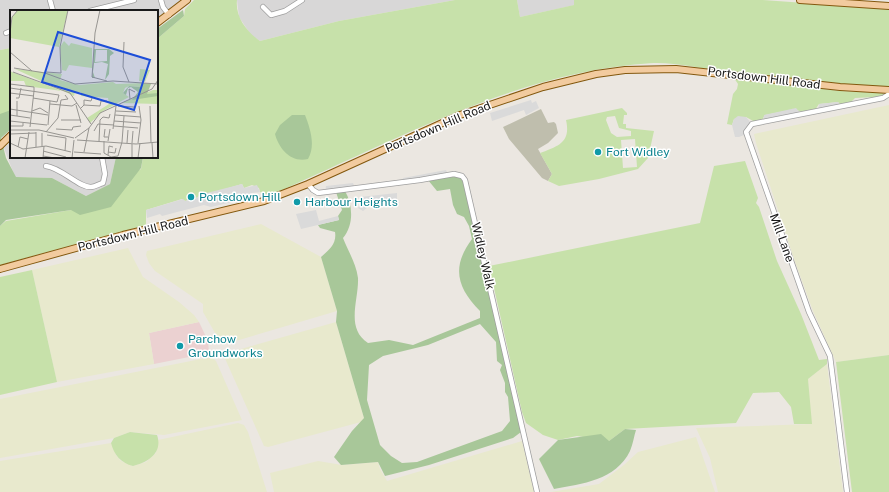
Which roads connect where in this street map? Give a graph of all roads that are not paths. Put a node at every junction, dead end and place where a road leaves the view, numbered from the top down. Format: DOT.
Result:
graph roads {
  1 [pos="50,0"];
  2 [pos="134,0"];
  3 [pos="162,0"];
  4 [pos="187,0"];
  5 [pos="302,0"];
  6 [pos="800,0"];
  7 [pos="889,6"];
  8 [pos="262,7"];
  9 [pos="53,10"];
  10 [pos="94,10"];
  11 [pos="169,15"];
  12 [pos="158,22"];
  13 [pos="889,90"];
  14 [pos="889,94"];
  15 [pos="10,137"];
  16 [pos="0,146"];
  17 [pos="102,158"];
  18 [pos="46,166"];
  19 [pos="308,184"];
  20 [pos="0,269"];
  21 [pos="537,492"];
  22 [pos="847,492"];
  1 -- 9 [label="street"];
  2 -- 10 [label="street"];
  3 -- 11 [label="street"];
  4 -- 11 [label="main road"];
  5 -- 8 [label="street"];
  6 -- 7 [label="main road"];
  11 -- 12 [label="main road"];
  13 -- 19 [label="main road, Portsdown Hill Road"];
  14 -- 22 [label="street, Mill Lane"];
  15 -- 16 [label="main road"];
  17 -- 18 [label="street"];
  19 -- 20 [label="main road, Portsdown Hill Road"];
  19 -- 21 [label="street, Widley Walk"];
}
